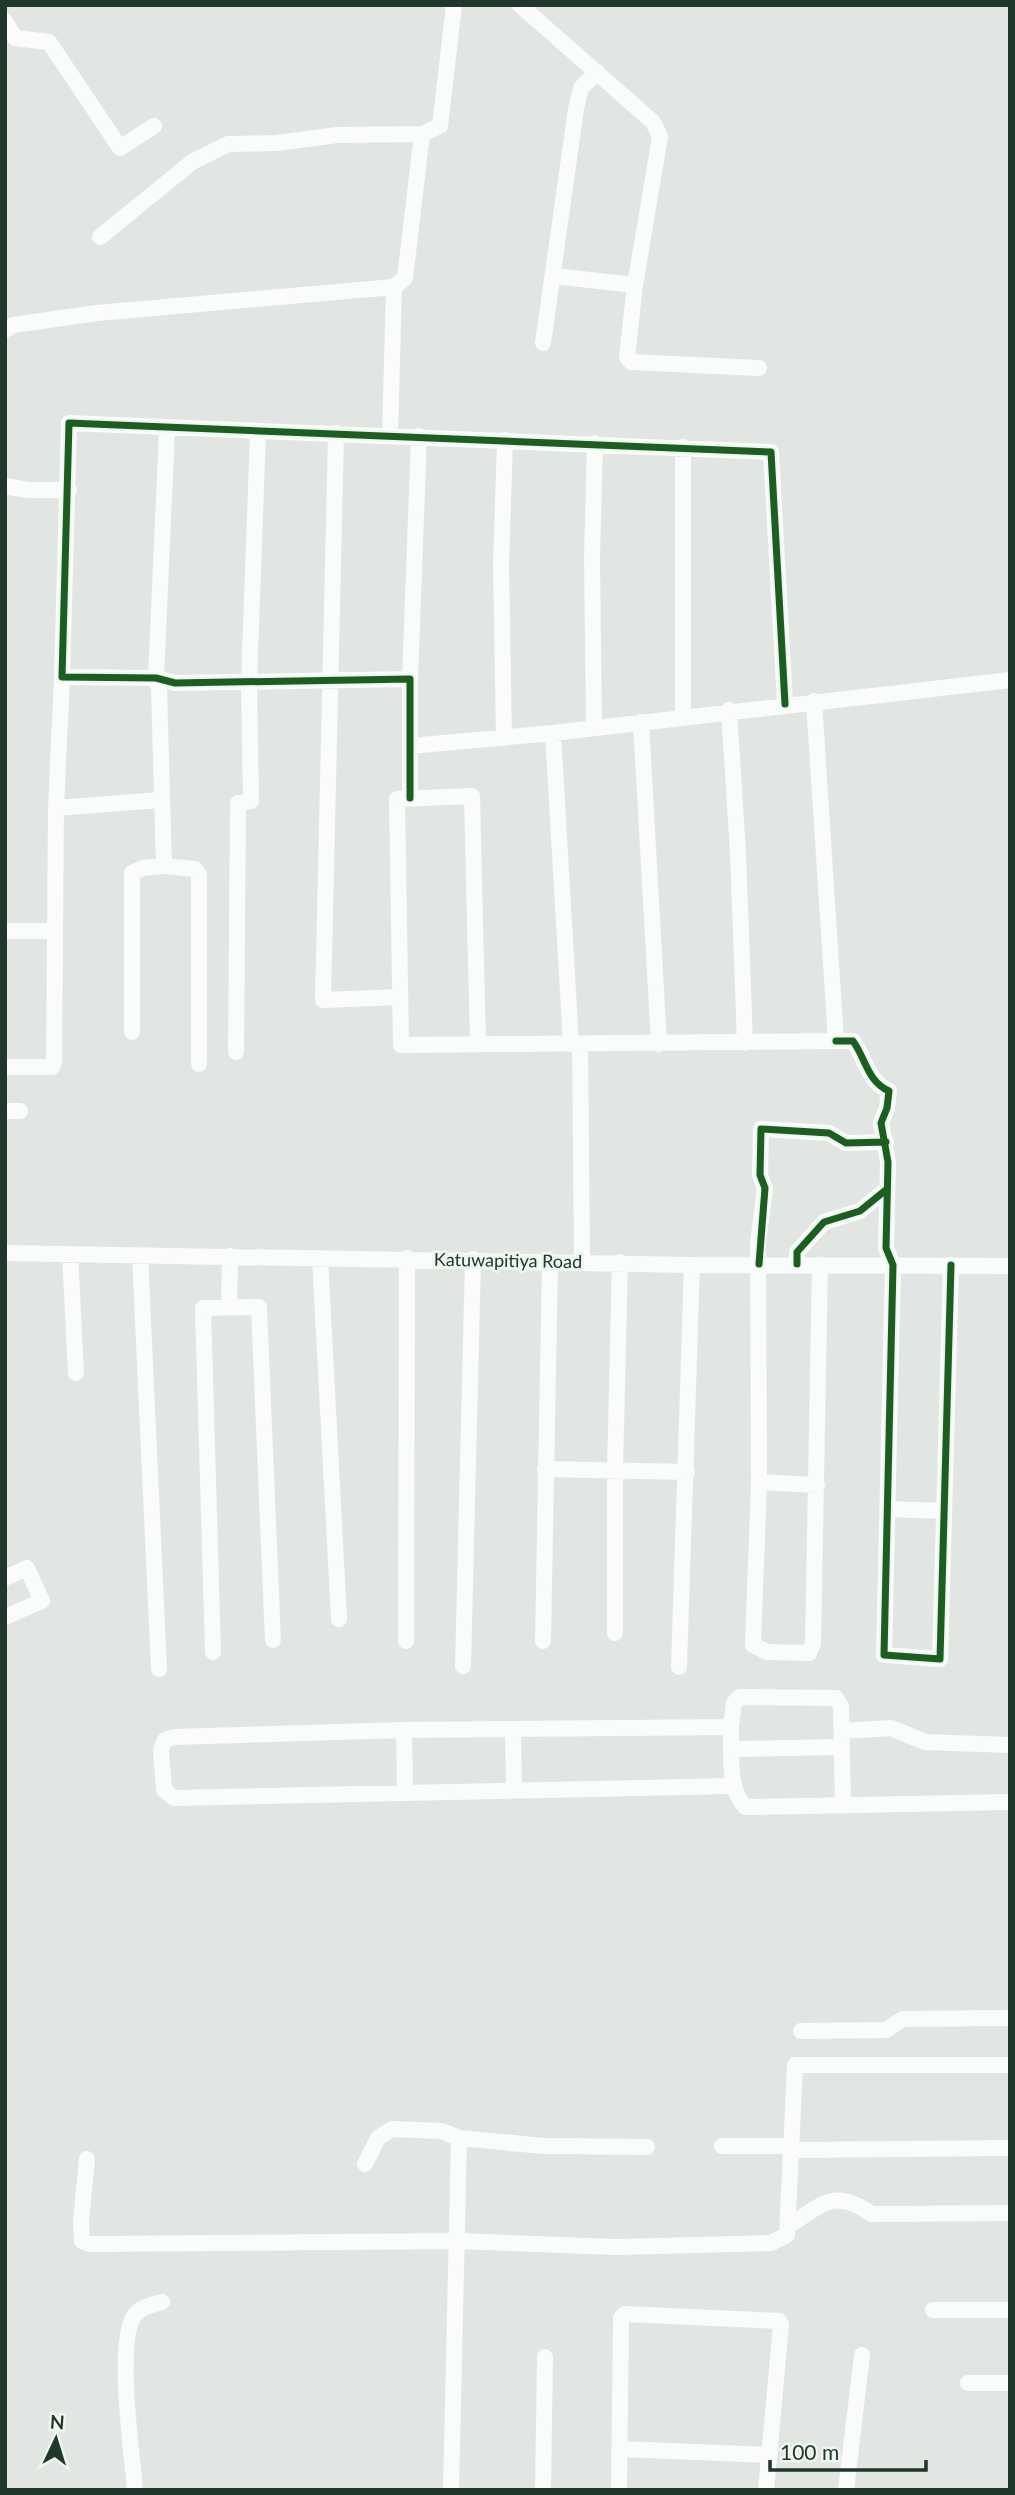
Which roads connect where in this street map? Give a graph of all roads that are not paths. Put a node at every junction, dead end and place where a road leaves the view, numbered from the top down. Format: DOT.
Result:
graph roads {
  1 [pos="8,5"];
  2 [pos="454,5"];
  3 [pos="520,5"];
  4 [pos="5,11"];
  5 [pos="5,21"];
  6 [pos="597,72"];
  7 [pos="154,126"];
  8 [pos="422,134"];
  9 [pos="100,237"];
  10 [pos="553,276"];
  11 [pos="635,285"];
  12 [pos="394,287"];
  13 [pos="5,330"];
  14 [pos="542,343"];
  15 [pos="759,368"];
  16 [pos="167,429"];
  17 [pos="258,432"];
  18 [pos="336,433"];
  19 [pos="390,435"];
  20 [pos="419,436"];
  21 [pos="505,440"];
  22 [pos="595,443"];
  23 [pos="683,447"];
  24 [pos="5,486"];
  25 [pos="69,490"];
  26 [pos="62,677"];
  27 [pos="156,678"];
  28 [pos="410,679"];
  29 [pos="1010,680"];
  30 [pos="332,681"];
  31 [pos="249,682"];
  32 [pos="814,701"];
  33 [pos="785,704"];
  34 [pos="729,710"];
  35 [pos="683,716"];
  36 [pos="641,722"];
  37 [pos="594,727"];
  38 [pos="553,733"];
  39 [pos="504,737"];
  40 [pos="410,746"];
  41 [pos="410,798"];
  42 [pos="160,800"];
  43 [pos="56,808"];
  44 [pos="164,866"];
  45 [pos="5,930"];
  46 [pos="54,931"];
  47 [pos="399,998"];
  48 [pos="132,1032"];
  49 [pos="836,1041"];
  50 [pos="745,1043"];
  51 [pos="478,1044"];
  52 [pos="575,1044"];
  53 [pos="659,1044"];
  54 [pos="236,1052"];
  55 [pos="199,1064"];
  56 [pos="5,1067"];
  57 [pos="886,1142"];
  58 [pos="887,1189"];
  59 [pos="5,1252"];
  60 [pos="70,1254"];
  61 [pos="141,1256"];
  62 [pos="230,1256"];
  63 [pos="320,1258"];
  64 [pos="407,1258"];
  65 [pos="473,1259"];
  66 [pos="550,1261"];
  67 [pos="582,1262"];
  68 [pos="620,1262"];
  69 [pos="759,1264"];
  70 [pos="797,1264"];
  71 [pos="692,1265"];
  72 [pos="820,1265"];
  73 [pos="893,1265"];
  74 [pos="951,1265"];
  75 [pos="1010,1266"];
  76 [pos="229,1307"];
  77 [pos="76,1373"];
  78 [pos="545,1469"];
  79 [pos="615,1471"];
  80 [pos="687,1472"];
  81 [pos="759,1482"];
  82 [pos="817,1485"];
  83 [pos="888,1509"];
  84 [pos="944,1511"];
  85 [pos="5,1578"];
  86 [pos="5,1617"];
  87 [pos="339,1619"];
  88 [pos="615,1633"];
  89 [pos="273,1640"];
  90 [pos="406,1641"];
  91 [pos="543,1641"];
  92 [pos="213,1652"];
  93 [pos="463,1666"];
  94 [pos="679,1667"];
  95 [pos="159,1669"];
  96 [pos="731,1727"];
  97 [pos="404,1730"];
  98 [pos="513,1730"];
  99 [pos="842,1739"];
  100 [pos="1010,1745"];
  101 [pos="732,1749"];
  102 [pos="734,1786"];
  103 [pos="514,1790"];
  104 [pos="405,1792"];
  105 [pos="1010,1802"];
  106 [pos="843,1806"];
  107 [pos="1010,2018"];
  108 [pos="801,2031"];
  109 [pos="1010,2065"];
  110 [pos="459,2138"];
  111 [pos="647,2147"];
  112 [pos="722,2147"];
  113 [pos="789,2148"];
  114 [pos="1010,2148"];
  115 [pos="87,2159"];
  116 [pos="365,2164"];
  117 [pos="1010,2213"];
  118 [pos="788,2226"];
  119 [pos="455,2241"];
  120 [pos="162,2302"];
  121 [pos="933,2310"];
  122 [pos="1010,2310"];
  123 [pos="862,2355"];
  124 [pos="545,2357"];
  125 [pos="968,2383"];
  126 [pos="1010,2383"];
  127 [pos="620,2449"];
  128 [pos="770,2455"];
  129 [pos="135,2490"];
  130 [pos="451,2490"];
  131 [pos="543,2490"];
  132 [pos="619,2490"];
  133 [pos="766,2490"];
  134 [pos="846,2490"];
  1 -- 4 [label="street"];
  2 -- 8 [label="street"];
  3 -- 6 [label="street"];
  5 -- 7 [label="street"];
  6 -- 10 [label="street"];
  6 -- 11 [label="street"];
  8 -- 9 [label="street"];
  8 -- 12 [label="street"];
  10 -- 11 [label="street"];
  10 -- 14 [label="street"];
  11 -- 15 [label="street"];
  12 -- 13 [label="street"];
  12 -- 19 [label="street"];
  16 -- 17 [label="street"];
  16 -- 25 [label="street"];
  16 -- 27 [label="street"];
  17 -- 18 [label="street"];
  17 -- 31 [label="street"];
  18 -- 19 [label="street"];
  18 -- 30 [label="street"];
  19 -- 20 [label="street"];
  20 -- 21 [label="street"];
  20 -- 28 [label="street"];
  21 -- 22 [label="street"];
  21 -- 39 [label="street"];
  22 -- 23 [label="street"];
  22 -- 37 [label="street"];
  23 -- 33 [label="street"];
  23 -- 35 [label="street"];
  24 -- 25 [label="street"];
  25 -- 26 [label="street"];
  26 -- 27 [label="street"];
  26 -- 43 [label="street"];
  27 -- 31 [label="street"];
  27 -- 42 [label="street"];
  28 -- 30 [label="street"];
  28 -- 40 [label="street"];
  29 -- 32 [label="street"];
  30 -- 31 [label="street"];
  30 -- 47 [label="street"];
  31 -- 54 [label="street"];
  32 -- 33 [label="street"];
  32 -- 49 [label="street"];
  33 -- 34 [label="street"];
  34 -- 35 [label="street"];
  34 -- 50 [label="street"];
  35 -- 36 [label="street"];
  36 -- 37 [label="street"];
  36 -- 53 [label="street"];
  37 -- 38 [label="street"];
  38 -- 39 [label="street"];
  38 -- 52 [label="street"];
  39 -- 40 [label="street"];
  40 -- 41 [label="street"];
  41 -- 47 [label="street"];
  41 -- 51 [label="street"];
  42 -- 43 [label="street"];
  42 -- 44 [label="street"];
  43 -- 46 [label="street"];
  44 -- 48 [label="street"];
  44 -- 55 [label="street"];
  45 -- 46 [label="street"];
  46 -- 56 [label="street"];
  47 -- 51 [label="street"];
  49 -- 50 [label="street"];
  49 -- 57 [label="street"];
  50 -- 53 [label="street"];
  51 -- 52 [label="street"];
  52 -- 53 [label="street"];
  52 -- 67 [label="street"];
  57 -- 58 [label="street"];
  57 -- 69 [label="street"];
  58 -- 70 [label="street"];
  58 -- 73 [label="street"];
  59 -- 60 [label="street, Katuwapitiya Road"];
  60 -- 61 [label="street, Katuwapitiya Road"];
  60 -- 77 [label="street"];
  61 -- 62 [label="street, Katuwapitiya Road"];
  61 -- 95 [label="street"];
  62 -- 63 [label="street, Katuwapitiya Road"];
  62 -- 76 [label="street"];
  63 -- 64 [label="street, Katuwapitiya Road"];
  63 -- 87 [label="street"];
  64 -- 65 [label="street, Katuwapitiya Road"];
  64 -- 90 [label="street"];
  65 -- 66 [label="street, Katuwapitiya Road"];
  65 -- 93 [label="street"];
  66 -- 67 [label="street, Katuwapitiya Road"];
  66 -- 78 [label="street"];
  67 -- 68 [label="street, Katuwapitiya Road"];
  68 -- 71 [label="street, Katuwapitiya Road"];
  68 -- 79 [label="street"];
  69 -- 70 [label="street, Katuwapitiya Road"];
  69 -- 71 [label="street, Katuwapitiya Road"];
  69 -- 81 [label="street"];
  70 -- 72 [label="street, Katuwapitiya Road"];
  71 -- 80 [label="street"];
  72 -- 73 [label="street, Katuwapitiya Road"];
  72 -- 82 [label="street"];
  73 -- 74 [label="street, Katuwapitiya Road"];
  73 -- 83 [label="street"];
  74 -- 75 [label="street, Katuwapitiya Road"];
  74 -- 84 [label="street"];
  76 -- 89 [label="street"];
  76 -- 92 [label="street"];
  78 -- 79 [label="street"];
  78 -- 91 [label="street"];
  79 -- 80 [label="street"];
  79 -- 88 [label="street"];
  80 -- 94 [label="street"];
  81 -- 82 [label="street"];
  81 -- 82 [label="street"];
  83 -- 84 [label="street"];
  83 -- 84 [label="street"];
  85 -- 86 [label="street"];
  96 -- 98 [label="street"];
  96 -- 99 [label="street"];
  96 -- 101 [label="street"];
  97 -- 98 [label="street"];
  97 -- 104 [label="street"];
  97 -- 104 [label="street"];
  98 -- 103 [label="street"];
  99 -- 100 [label="street"];
  99 -- 101 [label="street"];
  99 -- 106 [label="street"];
  101 -- 102 [label="street"];
  102 -- 103 [label="street"];
  102 -- 106 [label="street"];
  103 -- 104 [label="street"];
  105 -- 106 [label="street"];
  107 -- 108 [label="street"];
  109 -- 113 [label="street"];
  110 -- 111 [label="street"];
  110 -- 116 [label="street"];
  110 -- 119 [label="street"];
  112 -- 113 [label="street"];
  113 -- 114 [label="street"];
  113 -- 118 [label="street"];
  115 -- 119 [label="street"];
  117 -- 118 [label="street"];
  118 -- 119 [label="street"];
  119 -- 130 [label="street"];
  120 -- 129 [label="street"];
  121 -- 122 [label="street"];
  123 -- 134 [label="street"];
  124 -- 131 [label="street"];
  125 -- 126 [label="street"];
  127 -- 128 [label="street"];
  127 -- 128 [label="street"];
  127 -- 132 [label="street"];
  128 -- 133 [label="street"];
}
